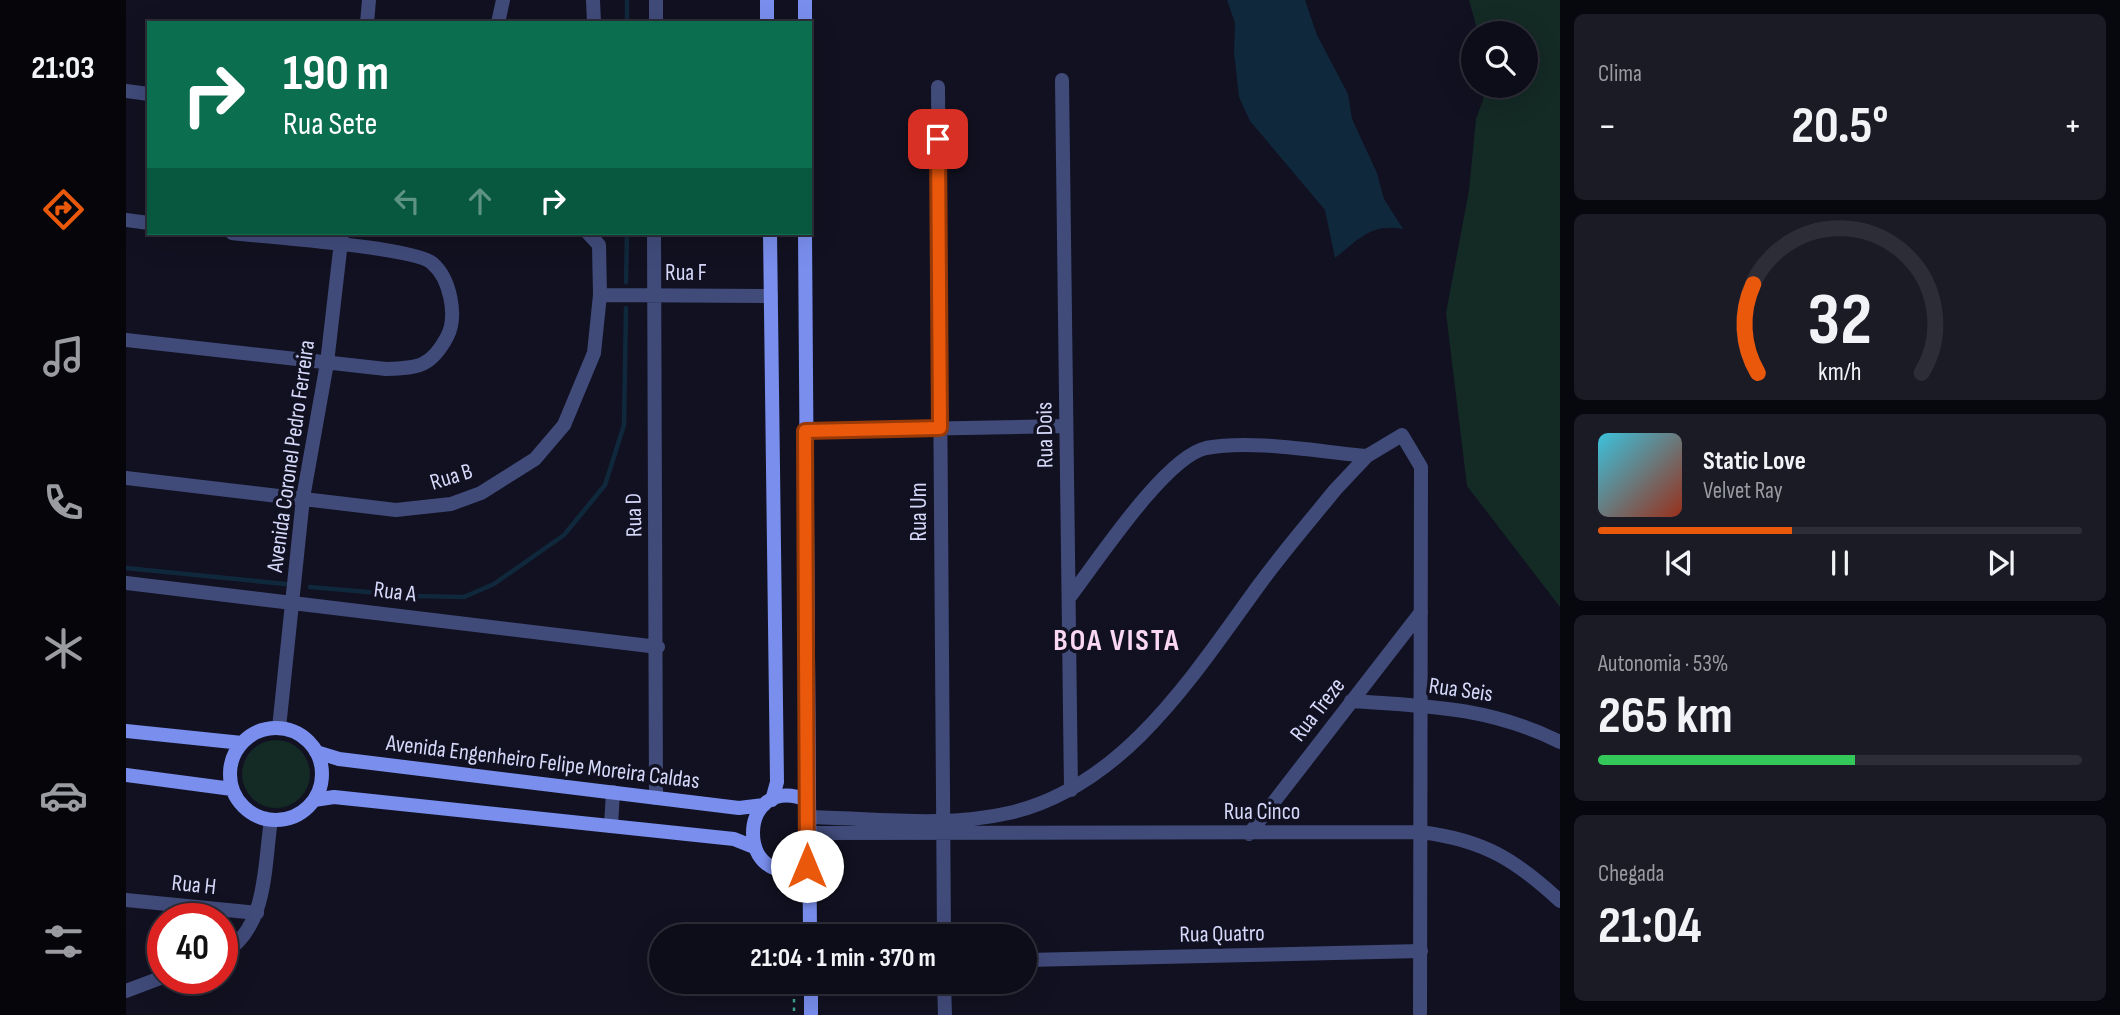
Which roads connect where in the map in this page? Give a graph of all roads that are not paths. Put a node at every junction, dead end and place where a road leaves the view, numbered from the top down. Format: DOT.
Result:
graph roads {
  1 [pos="369,0"];
  2 [pos="503,0"];
  3 [pos="593,0"];
  4 [pos="656,0"];
  5 [pos="767,0"];
  6 [pos="804,0"];
  7 [pos="367,21"];
  8 [pos="498,21"];
  9 [pos="594,21"];
  10 [pos="656,21"];
  11 [pos="767,21"];
  12 [pos="805,21"];
  13 [pos="1062,80"];
  14 [pos="938,87"];
  15 [pos="126,91"];
  16 [pos="147,94"];
  17 [pos="126,220"];
  18 [pos="147,223"];
  19 [pos="268,235"];
  20 [pos="654,235"];
  21 [pos="770,235"];
  22 [pos="805,235"];
  23 [pos="341,239"];
  24 [pos="599,239"];
  25 [pos="600,295"];
  26 [pos="653,295"];
  27 [pos="771,296"];
  28 [pos="126,340"];
  29 [pos="327,363"];
  30 [pos="1066,426"];
  31 [pos="940,428"];
  32 [pos="805,431"];
  33 [pos="1367,456"];
  34 [pos="126,478"];
  35 [pos="303,498"];
  36 [pos="126,583"];
  37 [pos="1069,598"];
  38 [pos="294,601"];
  39 [pos="1421,612"];
  40 [pos="657,647"];
  41 [pos="1352,701"];
  42 [pos="1421,706"];
  43 [pos="279,728"];
  44 [pos="126,731"];
  45 [pos="1560,742"];
  46 [pos="242,743"];
  47 [pos="316,752"];
  48 [pos="126,775"];
  49 [pos="232,789"];
  50 [pos="1071,790"];
  51 [pos="613,792"];
  52 [pos="656,798"];
  53 [pos="314,800"];
  54 [pos="807,800"];
  55 [pos="768,802"];
  56 [pos="807,817"];
  57 [pos="271,820"];
  58 [pos="611,826"];
  59 [pos="943,827"];
  60 [pos="1421,832"];
  61 [pos="807,833"];
  62 [pos="1248,834"];
  63 [pos="754,847"];
  64 [pos="807,866"];
  65 [pos="126,900"];
  66 [pos="1560,901"];
  67 [pos="257,913"];
  68 [pos="809,924"];
  69 [pos="944,924"];
  70 [pos="238,942"];
  71 [pos="1420,951"];
  72 [pos="1037,960"];
  73 [pos="147,983"];
  74 [pos="126,990"];
  75 [pos="811,994"];
  76 [pos="944,994"];
  77 [pos="811,1015"];
  78 [pos="944,1015"];
  79 [pos="1420,1015"];
  1 -- 7 [label="street"];
  2 -- 8 [label="street"];
  3 -- 9 [label="street"];
  4 -- 10 [label="street"];
  5 -- 11 [label="street"];
  6 -- 12 [label="street"];
  13 -- 30 [label="street, Rua Dois"];
  14 -- 31 [label="street, Rua Um"];
  15 -- 16 [label="street"];
  17 -- 18 [label="street"];
  19 -- 23 [label="street"];
  20 -- 26 [label="street, Rua D"];
  21 -- 27 [label="street"];
  22 -- 32 [label="street"];
  23 -- 29 [label="street, Avenida Coronel Pedro Ferreira"];
  23 -- 29 [label="street"];
  24 -- 25 [label="street, Rua B"];
  25 -- 26 [label="street, Rua F"];
  25 -- 35 [label="street, Rua B"];
  26 -- 27 [label="street, Rua F"];
  26 -- 40 [label="street, Rua D"];
  27 -- 55 [label="street"];
  28 -- 29 [label="street"];
  29 -- 35 [label="street, Avenida Coronel Pedro Ferreira"];
  30 -- 31 [label="street"];
  30 -- 37 [label="street, Rua Dois"];
  31 -- 32 [label="street"];
  31 -- 59 [label="street, Rua Um"];
  32 -- 54 [label="street"];
  33 -- 37 [label="street"];
  33 -- 39 [label="street"];
  33 -- 50 [label="street"];
  34 -- 35 [label="street, Rua B"];
  35 -- 38 [label="street, Avenida Coronel Pedro Ferreira"];
  36 -- 38 [label="street, Rua A"];
  37 -- 50 [label="street, Rua Dois"];
  38 -- 40 [label="street, Rua A"];
  38 -- 43 [label="street, Avenida Coronel Pedro Ferreira"];
  39 -- 41 [label="street, Rua Treze"];
  39 -- 42 [label="street"];
  40 -- 52 [label="street, Rua D"];
  41 -- 42 [label="street, Rua Seis"];
  41 -- 62 [label="street, Rua Treze"];
  42 -- 45 [label="street, Rua Seis"];
  42 -- 60 [label="street"];
  43 -- 46 [label="street"];
  43 -- 47 [label="street, Avenida Engenheiro Felipe Moreira Caldas"];
  44 -- 46 [label="street"];
  46 -- 49 [label="street"];
  47 -- 51 [label="street, Avenida Engenheiro Felipe Moreira Caldas"];
  47 -- 53 [label="street"];
  48 -- 49 [label="street"];
  49 -- 57 [label="street"];
  50 -- 59 [label="street"];
  51 -- 52 [label="street, Avenida Engenheiro Felipe Moreira Caldas"];
  51 -- 58 [label="street"];
  52 -- 55 [label="street, Avenida Engenheiro Felipe Moreira Caldas"];
  53 -- 57 [label="street"];
  53 -- 58 [label="street"];
  54 -- 55 [label="street, Avenida Engenheiro Felipe Moreira Caldas"];
  54 -- 56 [label="street"];
  55 -- 63 [label="street"];
  56 -- 59 [label="street"];
  56 -- 61 [label="street"];
  57 -- 67 [label="street"];
  58 -- 63 [label="street"];
  59 -- 61 [label="street"];
  59 -- 62 [label="street, Rua Cinco"];
  59 -- 69 [label="street, Rua Um"];
  60 -- 62 [label="street, Rua Cinco"];
  60 -- 66 [label="street, Rua Cinco"];
  60 -- 71 [label="street"];
  61 -- 64 [label="street"];
  63 -- 64 [label="street"];
  64 -- 68 [label="street"];
  65 -- 67 [label="street, Rua H"];
  67 -- 70 [label="street"];
  71 -- 72 [label="street, Rua Quatro"];
  71 -- 79 [label="street"];
  73 -- 74 [label="street"];
  75 -- 77 [label="street"];
  76 -- 78 [label="street"];
}
